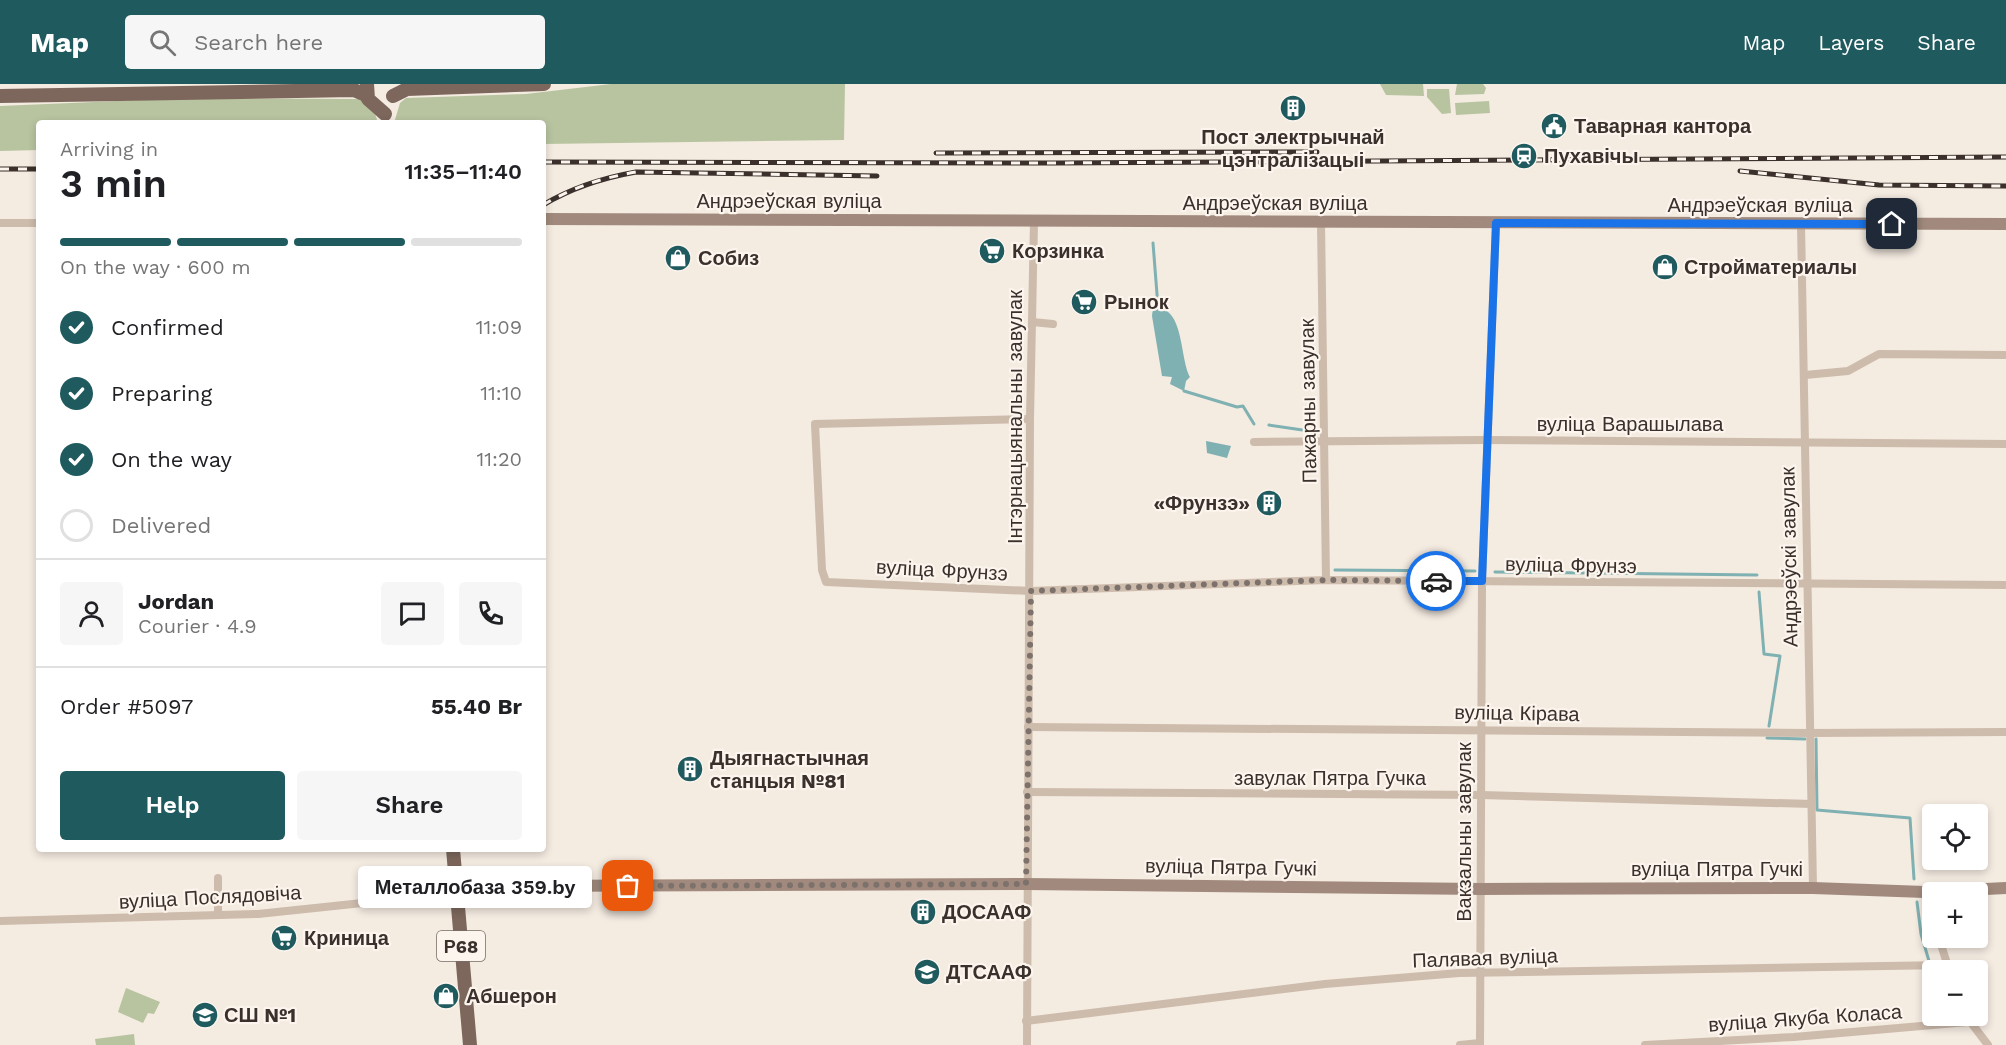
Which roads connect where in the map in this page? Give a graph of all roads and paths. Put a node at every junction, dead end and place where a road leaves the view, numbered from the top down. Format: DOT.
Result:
graph roads {
  1 [pos="544,84"];
  2 [pos="0,96"];
  3 [pos="381,96"];
  4 [pos="546,219"];
  5 [pos="1034,222"];
  6 [pos="1322,222"];
  7 [pos="0,223"];
  8 [pos="36,223"];
  9 [pos="1496,223"];
  10 [pos="1801,224"];
  11 [pos="2006,224"];
  12 [pos="1032,322"];
  13 [pos="1053,324"];
  14 [pos="2006,355"];
  15 [pos="1806,375"];
  16 [pos="1029,419"];
  17 [pos="1324,440"];
  18 [pos="1487,440"];
  19 [pos="1804,441"];
  20 [pos="1254,442"];
  21 [pos="2006,444"];
  22 [pos="1326,580"];
  23 [pos="1482,581"];
  24 [pos="1806,584"];
  25 [pos="2006,585"];
  26 [pos="1031,591"];
  27 [pos="1028,727"];
  28 [pos="1482,729"];
  29 [pos="2006,732"];
  30 [pos="1808,733"];
  31 [pos="1027,792"];
  32 [pos="1481,795"];
  33 [pos="1812,804"];
  34 [pos="453,852"];
  35 [pos="218,878"];
  36 [pos="1026,884"];
  37 [pos="1813,888"];
  38 [pos="2006,888"];
  39 [pos="1481,889"];
  40 [pos="1988,889"];
  41 [pos="456,890"];
  42 [pos="1922,892"];
  43 [pos="218,915"];
  44 [pos="0,921"];
  45 [pos="1922,968"];
  46 [pos="1480,974"];
  47 [pos="1026,1021"];
  48 [pos="1922,1024"];
  49 [pos="1973,1026"];
  50 [pos="1480,1044"];
  51 [pos="470,1045"];
  52 [pos="1027,1045"];
  53 [pos="1460,1045"];
  54 [pos="1645,1045"];
  55 [pos="1988,1045"];
  1 -- 3 [label="main road"];
  2 -- 3 [label="main road"];
  4 -- 5 [label="street, Андрэеўская вуліца"];
  5 -- 6 [label="street, Андрэеўская вуліца"];
  5 -- 12 [label="street, Інтэрнацыянальны завулак"];
  6 -- 9 [label="street, Андрэеўская вуліца"];
  6 -- 17 [label="street, Пажарны завулак"];
  7 -- 8 [label="street"];
  9 -- 10 [label="street, Андрэеўская вуліца"];
  9 -- 18 [label="street, Вакзальны завулак"];
  10 -- 11 [label="street, Андрэеўская вуліца"];
  10 -- 15 [label="street, Андрэеўскі завулак"];
  12 -- 13 [label="street"];
  12 -- 16 [label="street, Інтэрнацыянальны завулак"];
  14 -- 15 [label="street"];
  15 -- 19 [label="street, Андрэеўскі завулак"];
  16 -- 26 [label="street, Інтэрнацыянальны завулак"];
  16 -- 26 [label="street, вуліца Фрунзэ"];
  17 -- 18 [label="street, вуліца Варашылава"];
  17 -- 20 [label="street, вуліца Варашылава"];
  17 -- 22 [label="street, Пажарны завулак"];
  18 -- 19 [label="street, вуліца Варашылава"];
  18 -- 23 [label="street, Вакзальны завулак"];
  19 -- 21 [label="street, вуліца Варашылава"];
  19 -- 24 [label="street, Андрэеўскі завулак"];
  22 -- 23 [label="street, вуліца Фрунзэ"];
  22 -- 26 [label="street, вуліца Фрунзэ"];
  23 -- 24 [label="street, вуліца Фрунзэ"];
  23 -- 28 [label="street, Вакзальны завулак"];
  24 -- 25 [label="street, вуліца Фрунзэ"];
  24 -- 30 [label="street, Андрэеўскі завулак"];
  26 -- 27 [label="street, Інтэрнацыянальны завулак"];
  27 -- 28 [label="street, вуліца Кірава"];
  27 -- 31 [label="street, Інтэрнацыянальны завулак"];
  28 -- 30 [label="street, вуліца Кірава"];
  28 -- 32 [label="street, Вакзальны завулак"];
  29 -- 30 [label="street, вуліца Кірава"];
  30 -- 33 [label="street, Андрэеўскі завулак"];
  31 -- 32 [label="street, завулак Пятра Гучка"];
  31 -- 36 [label="street, Інтэрнацыянальны завулак"];
  32 -- 33 [label="street, завулак Пятра Гучка"];
  32 -- 39 [label="street, Вакзальны завулак"];
  33 -- 37 [label="street, Андрэеўскі завулак"];
  34 -- 41 [label="main road, Р68"];
  35 -- 43 [label="street"];
  36 -- 39 [label="street, вуліца Пятра Гучкі"];
  36 -- 41 [label="street, вуліца Пятра Гучкі"];
  36 -- 47 [label="street, Інтэрнацыянальны завулак"];
  37 -- 39 [label="street, вуліца Пятра Гучкі"];
  37 -- 42 [label="street, вуліца Пятра Гучкі"];
  38 -- 40 [label="street, вуліца Пятра Гучкі"];
  39 -- 46 [label="street, Вакзальны завулак"];
  41 -- 43 [label="street, вуліца Послядовіча"];
  41 -- 51 [label="main road, Р68"];
  43 -- 44 [label="street, вуліца Послядовіча"];
  45 -- 46 [label="street, Палявая вуліца"];
  46 -- 47 [label="street, Палявая вуліца"];
  46 -- 50 [label="street, Вакзальны завулак"];
  47 -- 52 [label="street, Інтэрнацыянальны завулак"];
  48 -- 54 [label="street, вуліца Якуба Коласа"];
  49 -- 55 [label="street"];
  50 -- 53 [label="street"];
}
